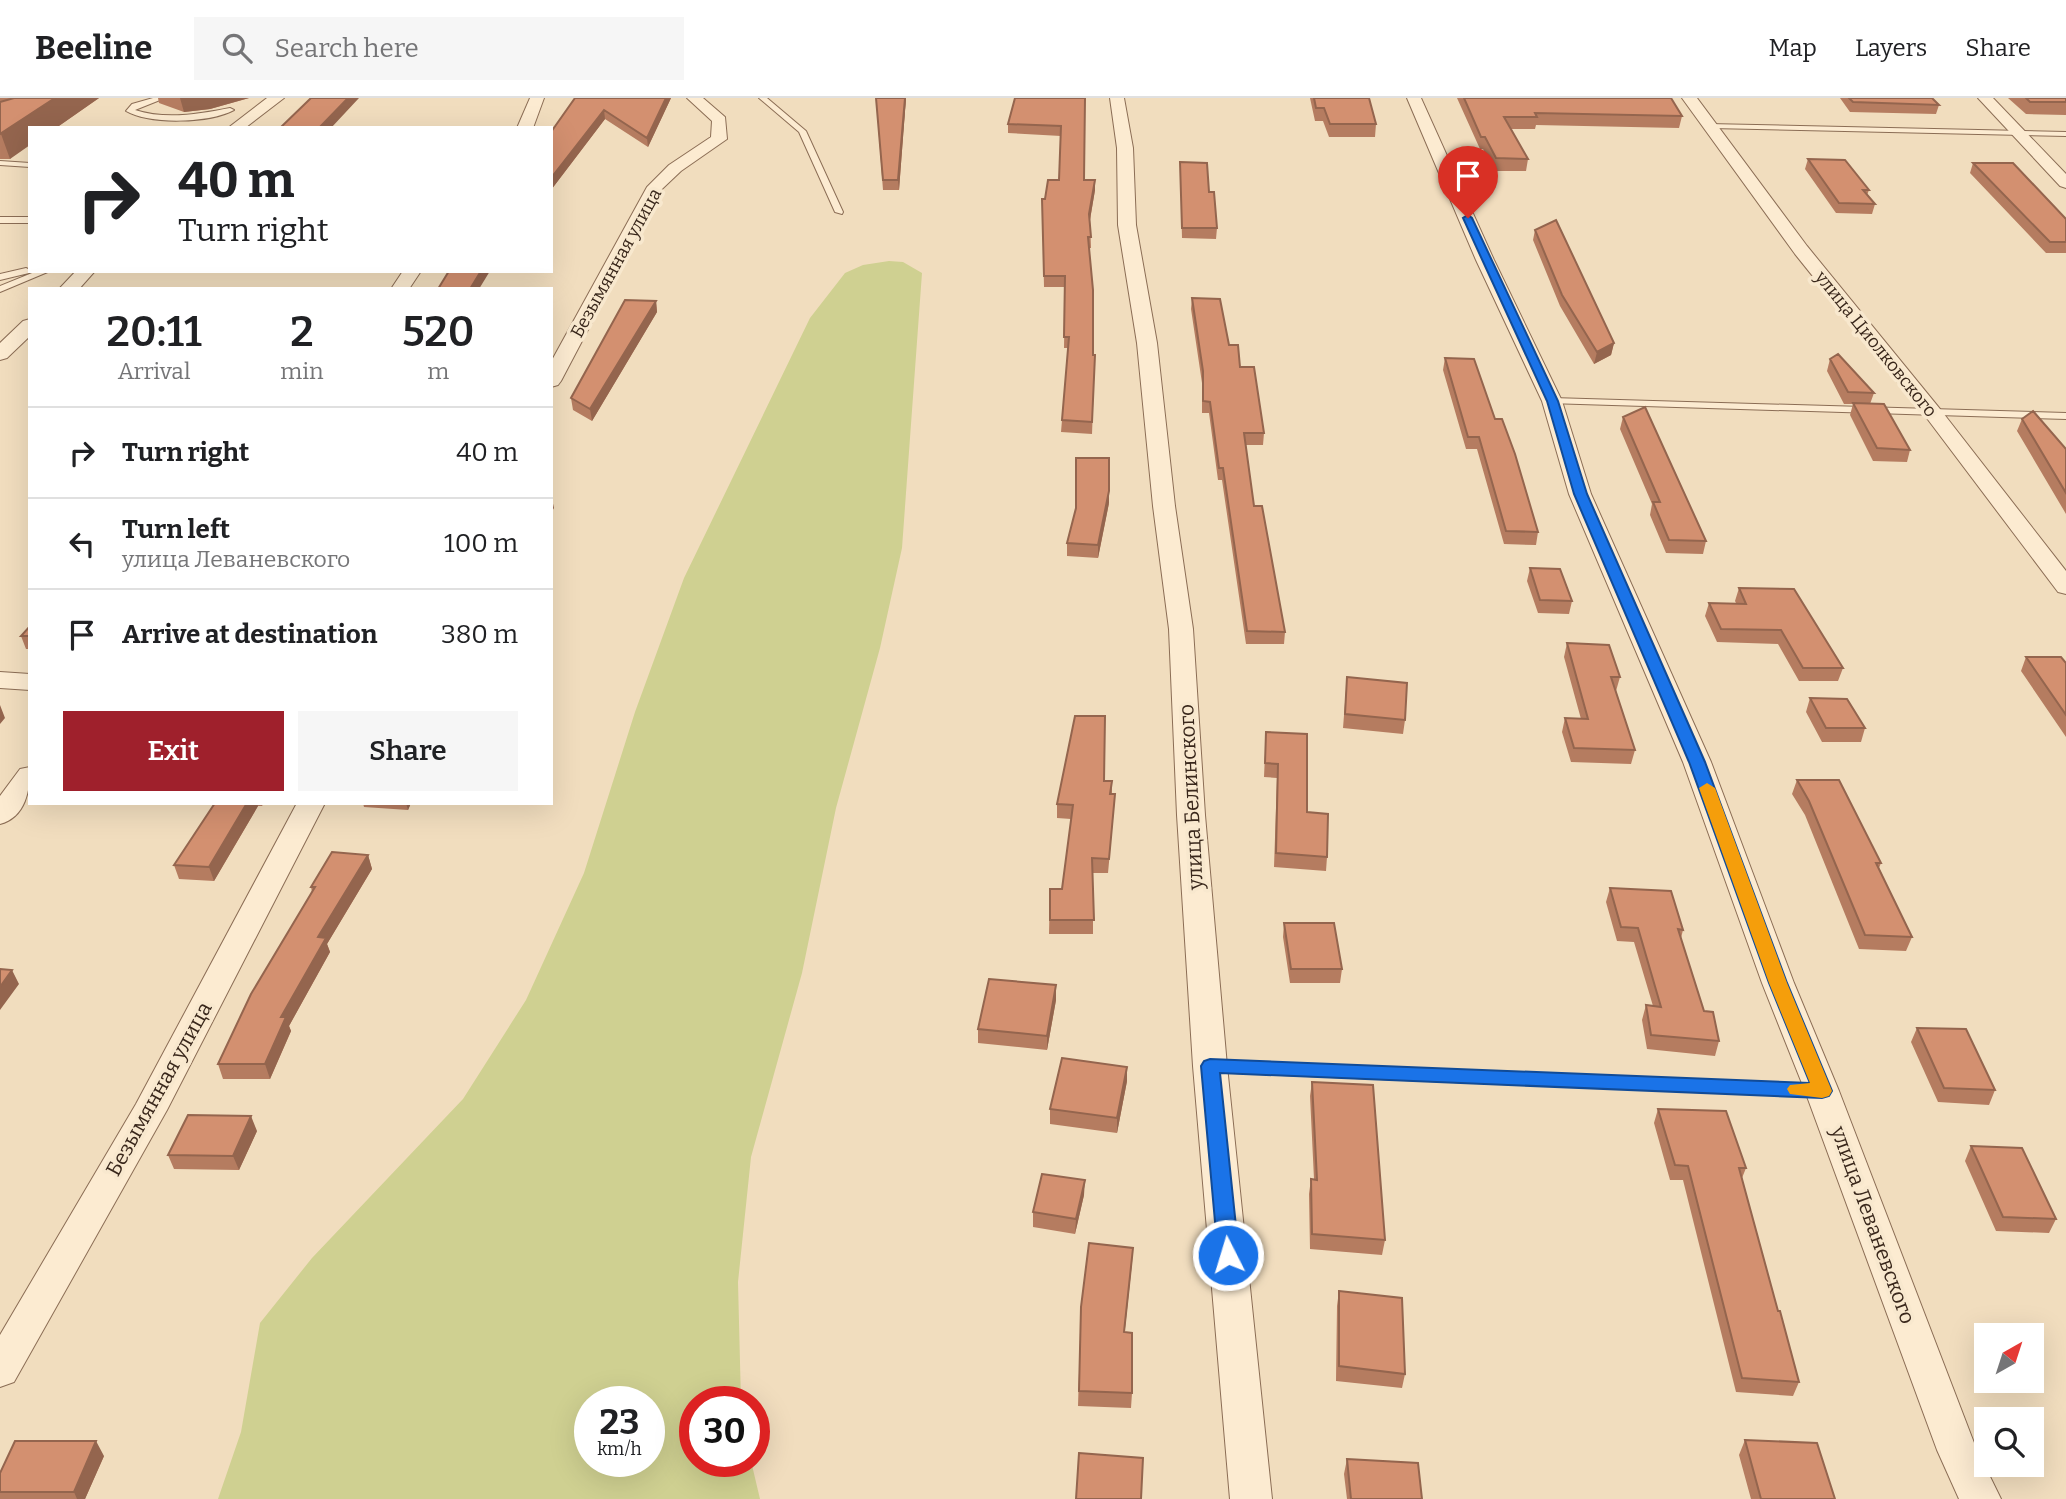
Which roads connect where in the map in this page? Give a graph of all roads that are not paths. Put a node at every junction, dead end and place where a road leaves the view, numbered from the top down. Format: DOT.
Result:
graph roads {
  1 [pos="161,98"];
  2 [pos="276,98"];
  3 [pos="537,98"];
  4 [pos="694,98"];
  5 [pos="763,98"];
  6 [pos="1117,98"];
  7 [pos="1415,98"];
  8 [pos="1689,98"];
  9 [pos="1985,98"];
  10 [pos="230,110"];
  11 [pos="238,126"];
  12 [pos="526,126"];
  13 [pos="1711,126"];
  14 [pos="2017,132"];
  15 [pos="2066,134"];
  16 [pos="0,163"];
  17 [pos="28,165"];
  18 [pos="2066,183"];
  19 [pos="839,212"];
  20 [pos="0,220"];
  21 [pos="28,220"];
  22 [pos="28,271"];
  23 [pos="41,273"];
  24 [pos="84,273"];
  25 [pos="0,277"];
  26 [pos="70,287"];
  27 [pos="0,289"];
  28 [pos="28,327"];
  29 [pos="0,354"];
  30 [pos="553,377"];
  31 [pos="1552,401"];
  32 [pos="1933,413"];
  33 [pos="2066,416"];
  34 [pos="2066,587"];
  35 [pos="0,680"];
  36 [pos="28,682"];
  37 [pos="28,778"];
  38 [pos="310,805"];
  39 [pos="0,814"];
  40 [pos="1210,1066"];
  41 [pos="1822,1091"];
  42 [pos="0,1370"];
  43 [pos="1251,1499"];
  44 [pos="1980,1499"];
  1 -- 10 [label="lane"];
  2 -- 11 [label="street"];
  3 -- 12 [label="street"];
  4 -- 30 [label="street, Безымянная улица"];
  5 -- 19 [label="lane"];
  6 -- 40 [label="street, улица Белинского"];
  7 -- 31 [label="street, улица Леваневского"];
  8 -- 13 [label="street, улица Циолковского"];
  9 -- 14 [label="street"];
  13 -- 14 [label="lane"];
  13 -- 32 [label="street, улица Циолковского"];
  14 -- 15 [label="lane"];
  14 -- 18 [label="street"];
  16 -- 17 [label="lane"];
  20 -- 21 [label="lane"];
  22 -- 25 [label="lane"];
  23 -- 27 [label="lane"];
  24 -- 26 [label="street"];
  28 -- 29 [label="street"];
  31 -- 32 [label="lane"];
  31 -- 41 [label="street, улица Леваневского"];
  32 -- 33 [label="lane"];
  32 -- 34 [label="street, улица Циолковского"];
  35 -- 36 [label="street"];
  37 -- 39 [label="street"];
  38 -- 42 [label="street, Безымянная улица"];
  40 -- 41 [label="lane"];
  40 -- 43 [label="street, улица Белинского"];
  41 -- 44 [label="street, улица Леваневского"];
}
